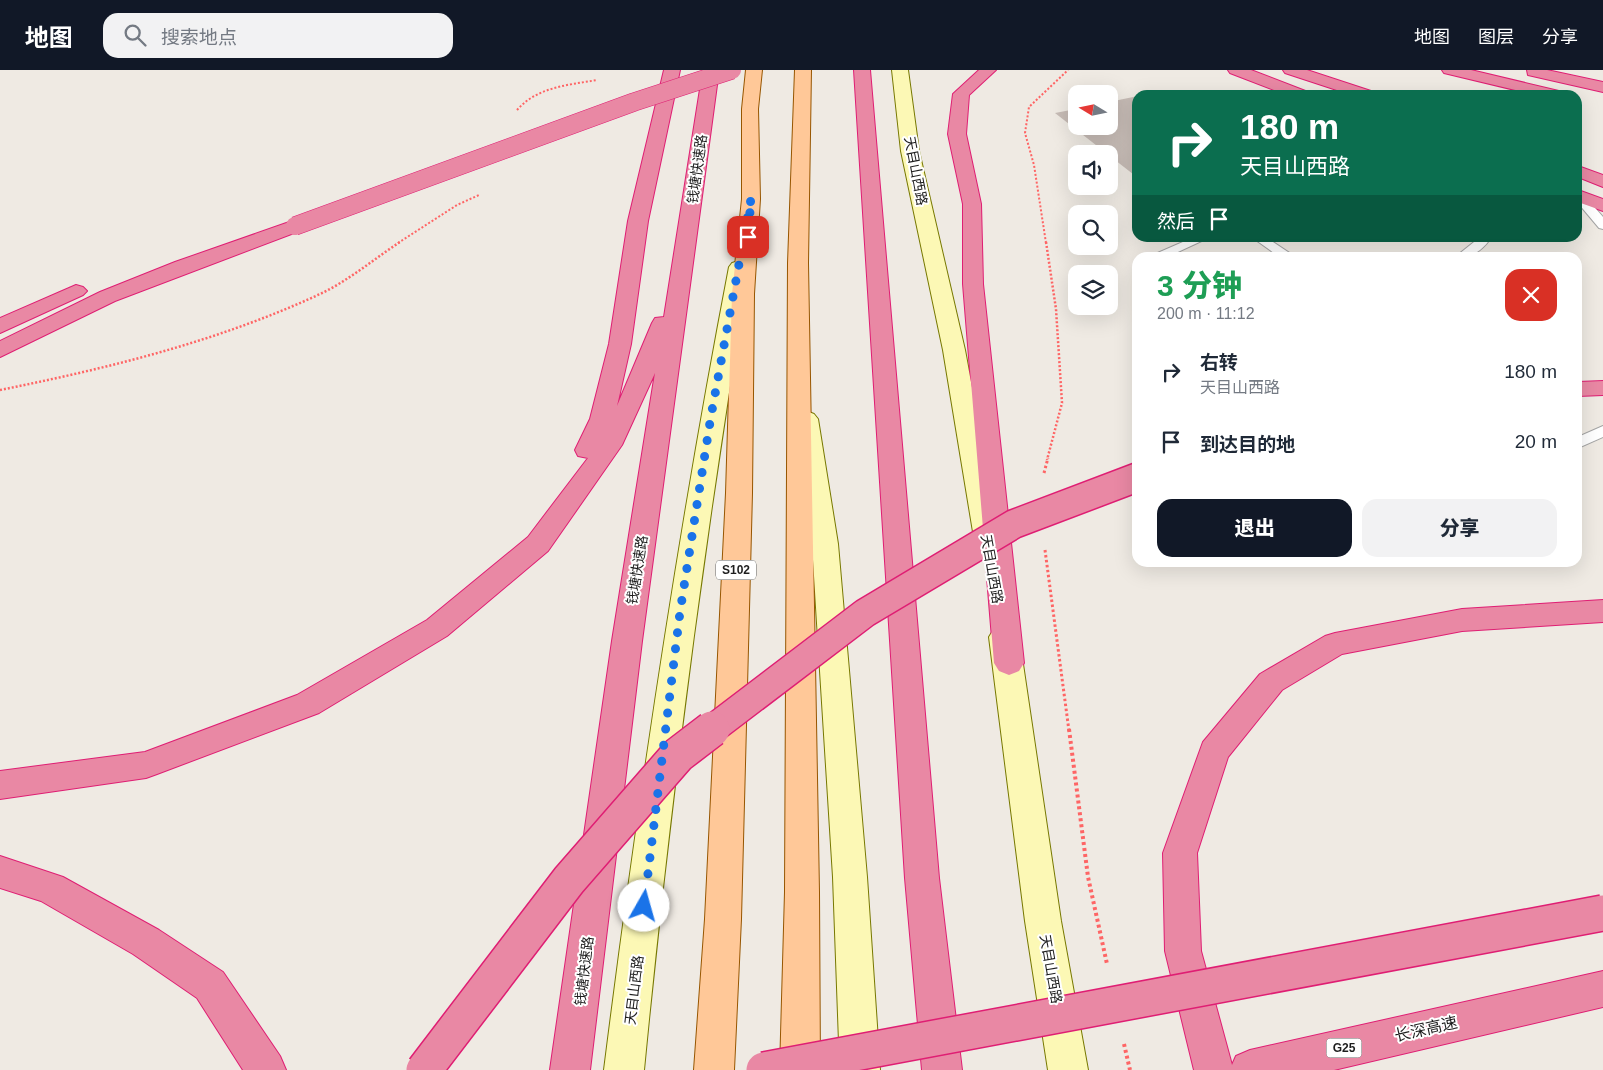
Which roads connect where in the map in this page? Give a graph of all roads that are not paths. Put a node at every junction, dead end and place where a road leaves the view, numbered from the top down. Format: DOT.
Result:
graph roads {
  1 [pos="672,70"];
  2 [pos="684,70"];
  3 [pos="711,70"];
  4 [pos="732,70"];
  5 [pos="754,70"];
  6 [pos="803,70"];
  7 [pos="862,70"];
  8 [pos="900,70"];
  9 [pos="988,70"];
  10 [pos="1236,70"];
  11 [pos="1291,70"];
  12 [pos="1450,70"];
  13 [pos="1523,70"];
  14 [pos="1584,70"];
  15 [pos="1603,74"];
  16 [pos="1603,88"];
  17 [pos="1289,90"];
  18 [pos="1353,90"];
  19 [pos="1536,90"];
  20 [pos="1582,173"];
  21 [pos="1603,181"];
  22 [pos="1582,198"];
  23 [pos="751,199"];
  24 [pos="1582,201"];
  25 [pos="1603,205"];
  26 [pos="287,220"];
  27 [pos="1603,225"];
  28 [pos="1192,242"];
  29 [pos="1265,242"];
  30 [pos="1482,242"];
  31 [pos="686,243"];
  32 [pos="1167,252"];
  33 [pos="1281,252"];
  34 [pos="1469,252"];
  35 [pos="0,326"];
  36 [pos="0,350"];
  37 [pos="800,385"];
  38 [pos="1603,388"];
  39 [pos="1582,389"];
  40 [pos="1603,431"];
  41 [pos="1582,441"];
  42 [pos="1132,479"];
  43 [pos="538,544"];
  44 [pos="1603,611"];
  45 [pos="1009,663"];
  46 [pos="0,785"];
  47 [pos="0,872"];
  48 [pos="1603,913"];
  49 [pos="1603,989"];
  50 [pos="266,1070"];
  51 [pos="424,1070"];
  52 [pos="570,1070"];
  53 [pos="624,1070"];
  54 [pos="714,1070"];
  55 [pos="764,1070"];
  56 [pos="800,1070"];
  57 [pos="860,1070"];
  58 [pos="942,1070"];
  59 [pos="1068,1070"];
  60 [pos="1214,1070"];
  61 [pos="1250,1070"];
  1 -- 43 [label="highway"];
  2 -- 26 [label="highway"];
  3 -- 31 [label="highway, 钱塘快速路"];
  4 -- 26 [label="highway, bridge"];
  5 -- 23 [label="main road, 天目山西路 / S102"];
  6 -- 37 [label="main road"];
  7 -- 58 [label="highway"];
  8 -- 45 [label="main road, 天目山西路"];
  9 -- 45 [label="highway"];
  10 -- 17 [label="highway"];
  11 -- 18 [label="highway"];
  12 -- 19 [label="highway"];
  13 -- 16 [label="highway"];
  14 -- 15 [label="highway"];
  20 -- 21 [label="highway"];
  22 -- 25 [label="highway"];
  23 -- 53 [label="main road, 天目山西路"];
  23 -- 54 [label="main road, 天目山西路 / S102"];
  24 -- 27 [label="lane"];
  26 -- 35 [label="highway"];
  26 -- 36 [label="highway"];
  28 -- 32 [label="lane"];
  29 -- 33 [label="lane"];
  30 -- 34 [label="lane"];
  31 -- 43 [label="highway"];
  31 -- 52 [label="highway, 钱塘快速路"];
  37 -- 56 [label="main road"];
  37 -- 57 [label="main road"];
  38 -- 39 [label="highway"];
  40 -- 41 [label="lane"];
  42 -- 51 [label="highway, bridge"];
  43 -- 46 [label="highway"];
  44 -- 60 [label="highway"];
  45 -- 59 [label="main road, 天目山西路"];
  47 -- 50 [label="highway"];
  48 -- 55 [label="highway, bridge"];
  49 -- 61 [label="highway, 长深高速 / G25"];
}
